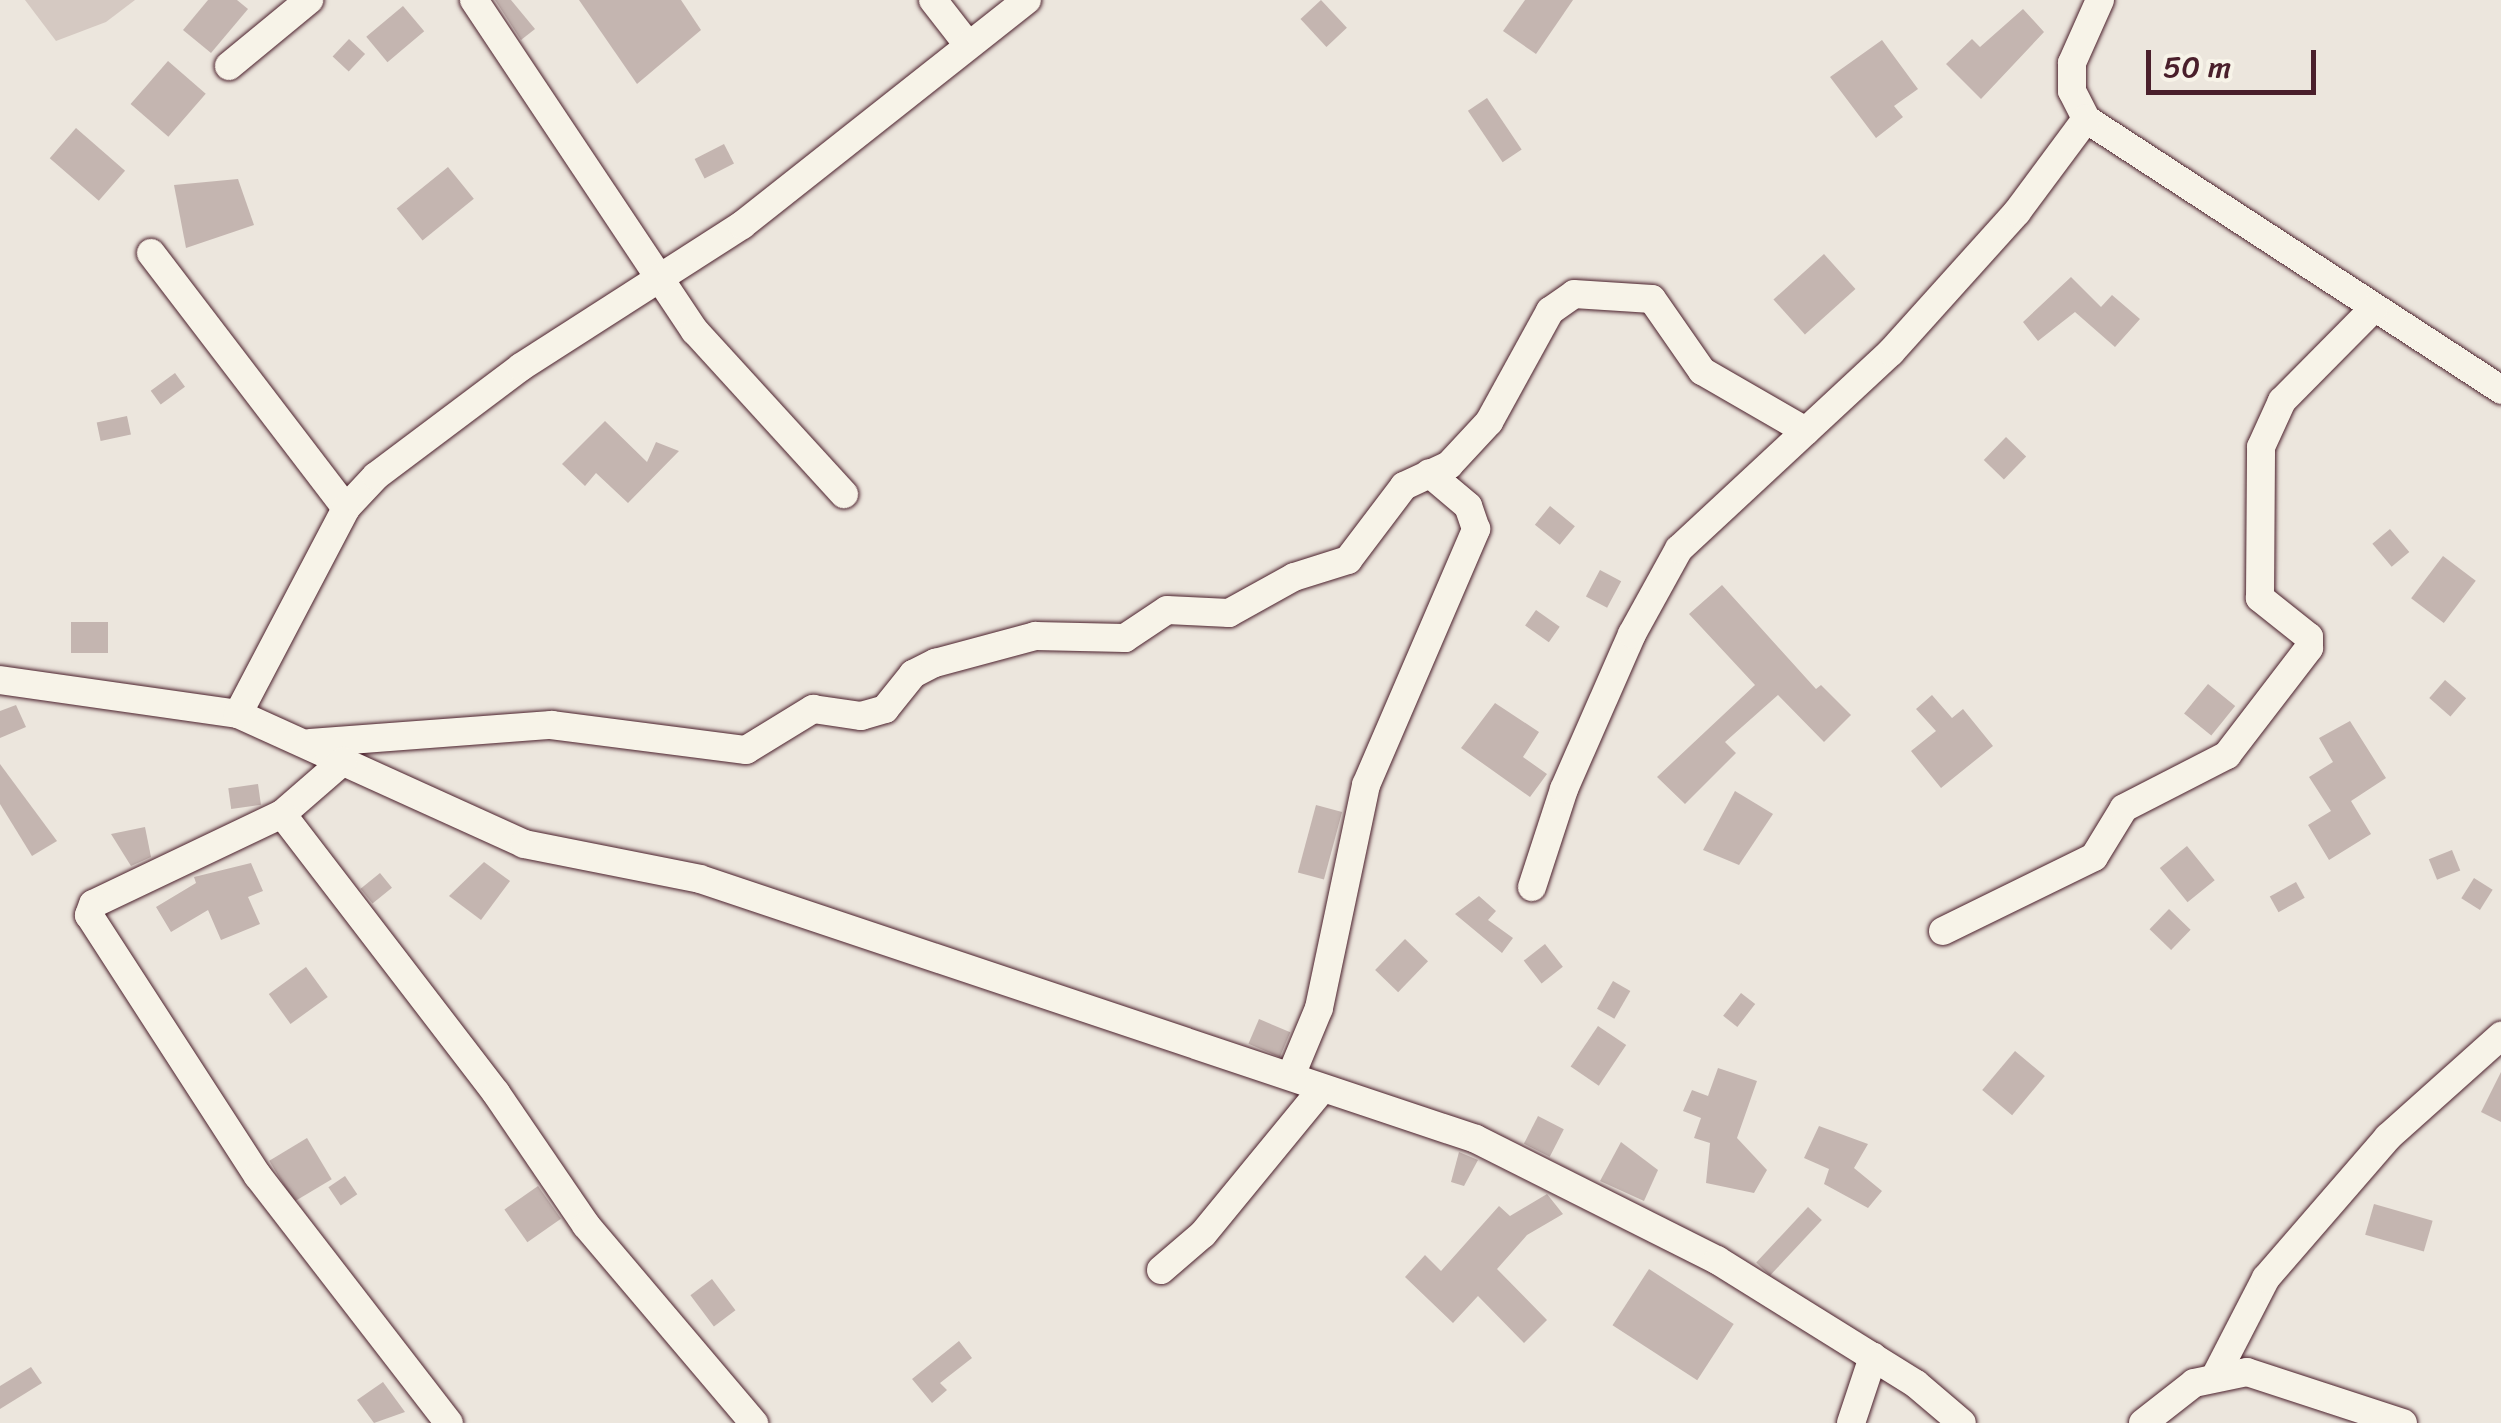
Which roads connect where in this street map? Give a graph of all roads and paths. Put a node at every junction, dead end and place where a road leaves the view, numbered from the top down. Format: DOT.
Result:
graph roads {
  1 [pos="309,0"];
  2 [pos="474,0"];
  3 [pos="933,0"];
  4 [pos="1027,0"];
  5 [pos="2100,0"];
  6 [pos="968,45"];
  7 [pos="229,66"];
  8 [pos="2086,119"];
  9 [pos="151,253"];
  10 [pos="665,278"];
  11 [pos="2374,308"];
  12 [pos="2501,390"];
  13 [pos="1806,431"];
  14 [pos="1429,473"];
  15 [pos="844,494"];
  16 [pos="346,508"];
  17 [pos="0,680"];
  18 [pos="238,714"];
  19 [pos="310,743"];
  20 [pos="343,761"];
  21 [pos="282,814"];
  22 [pos="1532,887"];
  23 [pos="1943,931"];
  24 [pos="2501,1036"];
  25 [pos="1292,1073"];
  26 [pos="1322,1089"];
  27 [pos="1162,1270"];
  28 [pos="1873,1357"];
  29 [pos="2216,1375"];
  30 [pos="448,1423"];
  31 [pos="754,1423"];
  32 [pos="1851,1423"];
  33 [pos="1962,1423"];
  34 [pos="2144,1423"];
  35 [pos="2403,1423"];
  1 -- 7 [label="street"];
  2 -- 10 [label="street"];
  3 -- 6 [label="street"];
  4 -- 6 [label="street"];
  5 -- 8 [label="street"];
  6 -- 10 [label="street"];
  8 -- 11 [label="street"];
  8 -- 13 [label="street"];
  9 -- 16 [label="street"];
  10 -- 15 [label="street"];
  10 -- 16 [label="street"];
  11 -- 12 [label="street"];
  11 -- 23 [label="street"];
  13 -- 14 [label="street"];
  13 -- 22 [label="street"];
  14 -- 19 [label="street"];
  14 -- 25 [label="street"];
  16 -- 18 [label="street"];
  17 -- 18 [label="street"];
  18 -- 19 [label="street"];
  19 -- 20 [label="street"];
  20 -- 21 [label="street"];
  20 -- 25 [label="street"];
  21 -- 30 [label="street"];
  21 -- 31 [label="street"];
  24 -- 29 [label="street"];
  25 -- 26 [label="street"];
  26 -- 27 [label="street"];
  26 -- 28 [label="street"];
  28 -- 32 [label="street"];
  28 -- 33 [label="street"];
  29 -- 34 [label="street"];
  29 -- 35 [label="street"];
}
